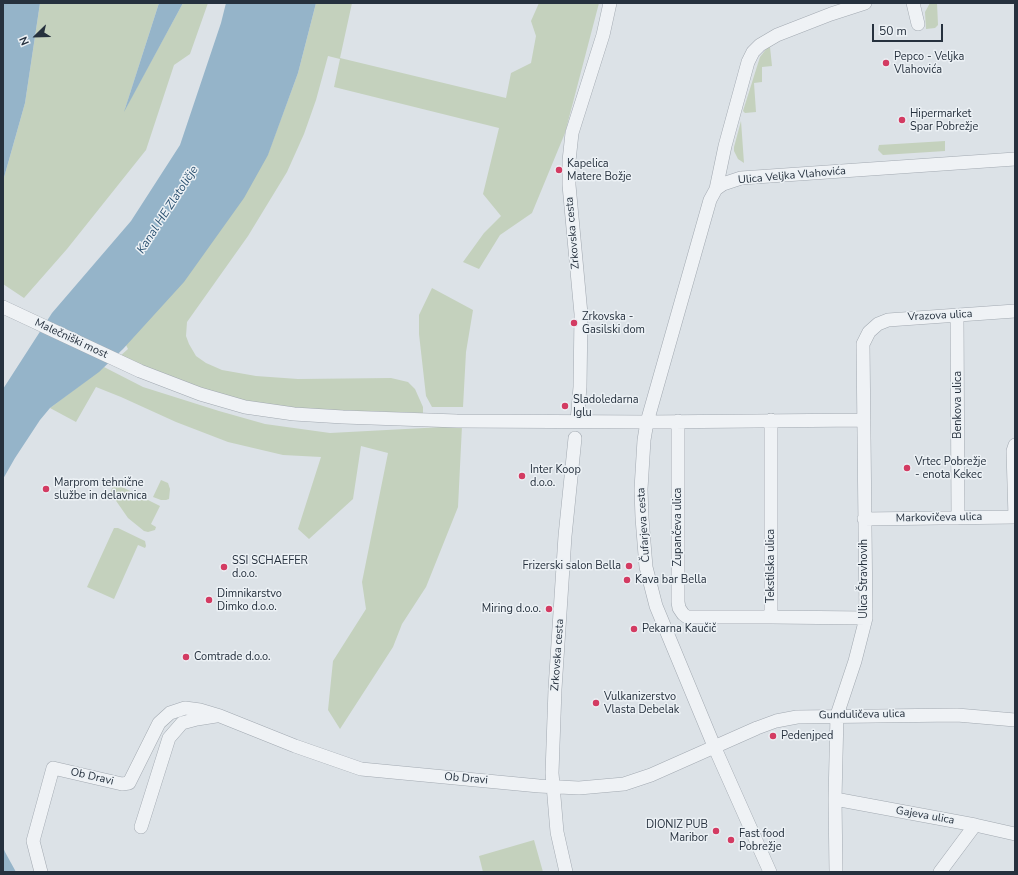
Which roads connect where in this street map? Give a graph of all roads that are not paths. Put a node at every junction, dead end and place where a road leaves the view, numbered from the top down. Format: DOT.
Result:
graph roads {
  1 [pos="610,3"];
  2 [pos="865,3"];
  3 [pos="913,3"];
  4 [pos="918,24"];
  5 [pos="1015,159"];
  6 [pos="716,189"];
  7 [pos="3,307"];
  8 [pos="1015,312"];
  9 [pos="957,315"];
  10 [pos="869,332"];
  11 [pos="771,420"];
  12 [pos="864,420"];
  13 [pos="577,421"];
  14 [pos="678,421"];
  15 [pos="647,422"];
  16 [pos="575,438"];
  17 [pos="1015,445"];
  18 [pos="1015,517"];
  19 [pos="864,518"];
  20 [pos="958,518"];
  21 [pos="770,617"];
  22 [pos="866,618"];
  23 [pos="837,715"];
  24 [pos="220,716"];
  25 [pos="1015,720"];
  26 [pos="714,746"];
  27 [pos="553,787"];
  28 [pos="835,799"];
  29 [pos="975,824"];
  30 [pos="141,827"];
  31 [pos="1015,834"];
  32 [pos="41,872"];
  33 [pos="566,872"];
  34 [pos="770,872"];
  35 [pos="836,872"];
  36 [pos="940,872"];
  1 -- 13 [label="street, Zrkovska cesta"];
  2 -- 6 [label="street"];
  3 -- 4 [label="street"];
  5 -- 6 [label="street, Ulica Veljka Vlahovića"];
  6 -- 15 [label="street, Čufarjeva cesta"];
  7 -- 13 [label="street, Malečniški most"];
  8 -- 9 [label="street, Vrazova ulica"];
  9 -- 10 [label="street, Vrazova ulica"];
  9 -- 20 [label="street, Benkova ulica"];
  10 -- 12 [label="street, Ulica Štravhovih"];
  11 -- 12 [label="street, Malečniški most"];
  11 -- 14 [label="street, Malečniški most"];
  11 -- 21 [label="street, Tekstilska ulica"];
  12 -- 19 [label="street, Ulica Štravhovih"];
  13 -- 15 [label="street, Malečniški most"];
  14 -- 15 [label="street, Malečniški most"];
  14 -- 21 [label="street, Zupančeva ulica"];
  15 -- 26 [label="street, Čufarjeva cesta"];
  16 -- 27 [label="street, Zrkovska cesta"];
  17 -- 18 [label="street"];
  18 -- 20 [label="street, Markovičeva ulica"];
  19 -- 20 [label="street, Markovičeva ulica"];
  19 -- 22 [label="street, Ulica Štravhovih"];
  21 -- 22 [label="street, Tekstilska ulica"];
  22 -- 23 [label="street, Ulica Štravhovih"];
  23 -- 25 [label="street, Gunduličeva ulica"];
  23 -- 26 [label="street, Gunduličeva ulica"];
  23 -- 28 [label="street, Ulica Štravhovih"];
  24 -- 27 [label="street, Ob Dravi"];
  24 -- 30 [label="street, Ob Dravi"];
  24 -- 32 [label="street, Ob Dravi"];
  26 -- 27 [label="street, Ob Dravi"];
  26 -- 34 [label="street, Čufarjeva cesta"];
  27 -- 33 [label="street, Zrkovska cesta"];
  28 -- 29 [label="street, Gajeva ulica"];
  28 -- 35 [label="street, Ulica Štravhovih"];
  29 -- 31 [label="street, Gajeva ulica"];
  29 -- 36 [label="street"];
}
